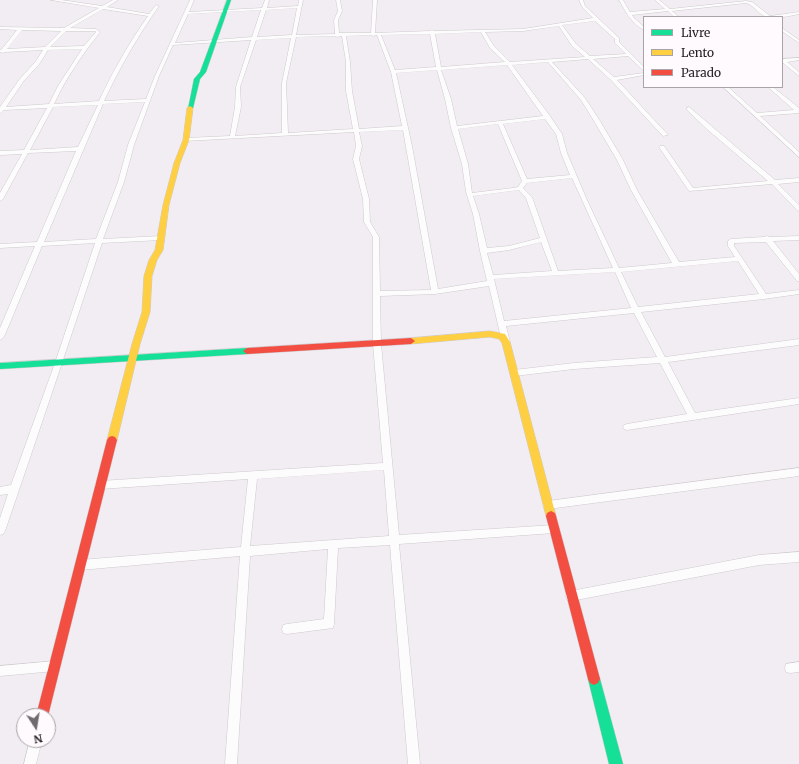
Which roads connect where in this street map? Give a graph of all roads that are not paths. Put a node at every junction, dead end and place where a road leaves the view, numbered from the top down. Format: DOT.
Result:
graph roads {
  1 [pos="53,0"];
  2 [pos="116,0"];
  3 [pos="192,0"];
  4 [pos="230,0"];
  5 [pos="266,0"];
  6 [pos="301,0"];
  7 [pos="338,0"];
  8 [pos="375,0"];
  9 [pos="581,0"];
  10 [pos="621,0"];
  11 [pos="657,0"];
  12 [pos="750,1"];
  13 [pos="157,6"];
  14 [pos="103,7"];
  15 [pos="300,7"];
  16 [pos="263,9"];
  17 [pos="669,10"];
  18 [pos="225,11"];
  19 [pos="186,13"];
  20 [pos="628,14"];
  21 [pos="799,14"];
  22 [pos="150,15"];
  23 [pos="677,16"];
  24 [pos="768,16"];
  25 [pos="776,16"];
  26 [pos="597,19"];
  27 [pos="560,25"];
  28 [pos="0,28"];
  29 [pos="643,28"];
  30 [pos="20,29"];
  31 [pos="64,30"];
  32 [pos="783,30"];
  33 [pos="432,31"];
  34 [pos="483,32"];
  35 [pos="376,35"];
  36 [pos="294,36"];
  37 [pos="341,36"];
  38 [pos="253,39"];
  39 [pos="215,41"];
  40 [pos="799,42"];
  41 [pos="173,44"];
  42 [pos="85,47"];
  43 [pos="47,48"];
  44 [pos="2,50"];
  45 [pos="628,55"];
  46 [pos="0,56"];
  47 [pos="591,58"];
  48 [pos="799,59"];
  49 [pos="549,61"];
  50 [pos="783,61"];
  51 [pos="783,62"];
  52 [pos="508,63"];
  53 [pos="643,69"];
  54 [pos="439,70"];
  55 [pos="393,72"];
  56 [pos="643,74"];
  57 [pos="799,75"];
  58 [pos="613,79"];
  59 [pos="726,88"];
  60 [pos="771,88"];
  61 [pos="148,100"];
  62 [pos="102,103"];
  63 [pos="51,106"];
  64 [pos="689,109"];
  65 [pos="0,110"];
  66 [pos="756,115"];
  67 [pos="548,117"];
  68 [pos="500,122"];
  69 [pos="404,128"];
  70 [pos="454,128"];
  71 [pos="356,131"];
  72 [pos="285,135"];
  73 [pos="665,135"];
  74 [pos="232,138"];
  75 [pos="186,140"];
  76 [pos="662,147"];
  77 [pos="80,149"];
  78 [pos="26,151"];
  79 [pos="0,153"];
  80 [pos="799,155"];
  81 [pos="574,176"];
  82 [pos="799,180"];
  83 [pos="525,181"];
  84 [pos="773,182"];
  85 [pos="520,188"];
  86 [pos="470,195"];
  87 [pos="0,198"];
  88 [pos="799,209"];
  89 [pos="161,238"];
  90 [pos="767,238"];
  91 [pos="799,238"];
  92 [pos="544,239"];
  93 [pos="99,241"];
  94 [pos="39,244"];
  95 [pos="0,246"];
  96 [pos="483,251"];
  97 [pos="740,259"];
  98 [pos="677,265"];
  99 [pos="618,270"];
  100 [pos="556,274"];
  101 [pos="799,279"];
  102 [pos="490,280"];
  103 [pos="435,292"];
  104 [pos="799,292"];
  105 [pos="376,294"];
  106 [pos="764,297"];
  107 [pos="636,310"];
  108 [pos="501,324"];
  109 [pos="0,337"];
  110 [pos="506,342"];
  111 [pos="799,342"];
  112 [pos="377,344"];
  113 [pos="133,357"];
  114 [pos="662,360"];
  115 [pos="59,363"];
  116 [pos="0,366"];
  117 [pos="514,373"];
  118 [pos="799,401"];
  119 [pos="693,417"];
  120 [pos="627,427"];
  121 [pos="388,466"];
  122 [pos="799,472"];
  123 [pos="253,475"];
  124 [pos="100,485"];
  125 [pos="15,489"];
  126 [pos="0,491"];
  127 [pos="548,505"];
  128 [pos="554,530"];
  129 [pos="0,531"];
  130 [pos="394,540"];
  131 [pos="333,544"];
  132 [pos="245,551"];
  133 [pos="799,556"];
  134 [pos="80,565"];
  135 [pos="571,596"];
  136 [pos="286,629"];
  137 [pos="55,666"];
  138 [pos="0,671"];
  139 [pos="44,708"];
  140 [pos="34,748"];
  141 [pos="30,764"];
  142 [pos="231,764"];
  143 [pos="414,764"];
  144 [pos="616,764"];
  1 -- 14 [label="street"];
  2 -- 14 [label="street"];
  3 -- 19 [label="street"];
  4 -- 18 [label="street"];
  5 -- 16 [label="street"];
  6 -- 15 [label="street"];
  7 -- 37 [label="street"];
  8 -- 35 [label="street"];
  9 -- 26 [label="street"];
  10 -- 20 [label="street"];
  11 -- 17 [label="street"];
  12 -- 17 [label="street"];
  12 -- 24 [label="street"];
  13 -- 22 [label="street"];
  14 -- 22 [label="street"];
  14 -- 31 [label="street"];
  15 -- 16 [label="street"];
  15 -- 36 [label="street"];
  16 -- 18 [label="street"];
  16 -- 38 [label="street"];
  17 -- 20 [label="street"];
  17 -- 23 [label="street"];
  18 -- 19 [label="street"];
  18 -- 39 [label="street"];
  19 -- 41 [label="street"];
  20 -- 29 [label="street"];
  21 -- 25 [label="street"];
  22 -- 62 [label="street"];
  26 -- 27 [label="street"];
  26 -- 45 [label="street"];
  27 -- 34 [label="street"];
  27 -- 47 [label="street"];
  28 -- 30 [label="street"];
  30 -- 31 [label="street"];
  30 -- 44 [label="street"];
  31 -- 42 [label="street"];
  31 -- 43 [label="street"];
  32 -- 40 [label="street"];
  33 -- 34 [label="street"];
  33 -- 35 [label="street"];
  33 -- 54 [label="street"];
  34 -- 52 [label="street"];
  35 -- 37 [label="street"];
  35 -- 55 [label="street"];
  36 -- 37 [label="street"];
  36 -- 38 [label="street"];
  36 -- 72 [label="street"];
  37 -- 71 [label="street"];
  38 -- 39 [label="street"];
  38 -- 74 [label="street"];
  39 -- 41 [label="street"];
  39 -- 75 [label="street"];
  41 -- 61 [label="street"];
  42 -- 43 [label="street"];
  42 -- 63 [label="street"];
  43 -- 44 [label="street"];
  43 -- 65 [label="street"];
  44 -- 46 [label="street"];
  45 -- 47 [label="street"];
  45 -- 53 [label="street"];
  47 -- 49 [label="street"];
  47 -- 58 [label="street"];
  48 -- 50 [label="street"];
  49 -- 52 [label="street"];
  49 -- 98 [label="street"];
  51 -- 57 [label="street"];
  52 -- 54 [label="street"];
  52 -- 67 [label="street"];
  54 -- 55 [label="street"];
  54 -- 70 [label="street"];
  55 -- 69 [label="street"];
  56 -- 58 [label="street"];
  58 -- 73 [label="street"];
  59 -- 66 [label="street"];
  60 -- 66 [label="street"];
  61 -- 62 [label="street"];
  61 -- 93 [label="street"];
  62 -- 63 [label="street"];
  62 -- 77 [label="street"];
  63 -- 65 [label="street"];
  63 -- 78 [label="street"];
  64 -- 84 [label="street"];
  66 -- 80 [label="street"];
  67 -- 68 [label="street"];
  67 -- 81 [label="street"];
  68 -- 70 [label="street"];
  68 -- 83 [label="street"];
  69 -- 71 [label="street"];
  69 -- 103 [label="street"];
  70 -- 86 [label="street"];
  71 -- 72 [label="street"];
  71 -- 105 [label="street"];
  72 -- 74 [label="street"];
  74 -- 75 [label="street"];
  75 -- 89 [label="street"];
  76 -- 84 [label="street"];
  77 -- 78 [label="street"];
  77 -- 94 [label="street"];
  78 -- 79 [label="street"];
  78 -- 87 [label="street"];
  81 -- 83 [label="street"];
  81 -- 99 [label="street"];
  82 -- 84 [label="street"];
  83 -- 85 [label="street"];
  84 -- 88 [label="street"];
  85 -- 86 [label="street"];
  85 -- 92 [label="street"];
  86 -- 96 [label="street"];
  89 -- 93 [label="street"];
  89 -- 113 [label="street"];
  90 -- 91 [label="street"];
  90 -- 97 [label="street"];
  90 -- 101 [label="street"];
  92 -- 96 [label="street"];
  92 -- 100 [label="street"];
  93 -- 94 [label="street"];
  93 -- 115 [label="street"];
  94 -- 95 [label="street"];
  94 -- 109 [label="street"];
  96 -- 102 [label="street"];
  97 -- 98 [label="street"];
  97 -- 106 [label="street"];
  98 -- 99 [label="street"];
  99 -- 100 [label="street"];
  99 -- 107 [label="street"];
  100 -- 102 [label="street"];
  102 -- 103 [label="street"];
  102 -- 108 [label="street"];
  103 -- 105 [label="street"];
  104 -- 106 [label="street"];
  105 -- 112 [label="street"];
  106 -- 107 [label="street"];
  107 -- 108 [label="street"];
  107 -- 114 [label="street"];
  108 -- 110 [label="street"];
  110 -- 112 [label="street"];
  110 -- 117 [label="street"];
  111 -- 114 [label="street"];
  112 -- 113 [label="street"];
  112 -- 121 [label="street"];
  113 -- 115 [label="street"];
  113 -- 124 [label="street"];
  114 -- 117 [label="street"];
  114 -- 119 [label="street"];
  115 -- 116 [label="street"];
  115 -- 125 [label="street"];
  117 -- 127 [label="street"];
  118 -- 119 [label="street"];
  119 -- 120 [label="street"];
  121 -- 123 [label="street"];
  121 -- 130 [label="street"];
  122 -- 127 [label="street"];
  123 -- 124 [label="street"];
  123 -- 132 [label="street"];
  124 -- 134 [label="street"];
  125 -- 126 [label="street"];
  125 -- 129 [label="street"];
  127 -- 128 [label="street"];
  128 -- 130 [label="street"];
  128 -- 135 [label="street"];
  130 -- 131 [label="street"];
  130 -- 143 [label="street"];
  131 -- 132 [label="street"];
  131 -- 136 [label="street"];
  132 -- 134 [label="street"];
  132 -- 142 [label="street"];
  133 -- 135 [label="street"];
  134 -- 137 [label="street"];
  135 -- 144 [label="street"];
  137 -- 138 [label="street"];
  137 -- 139 [label="street"];
  140 -- 141 [label="street"];
}
